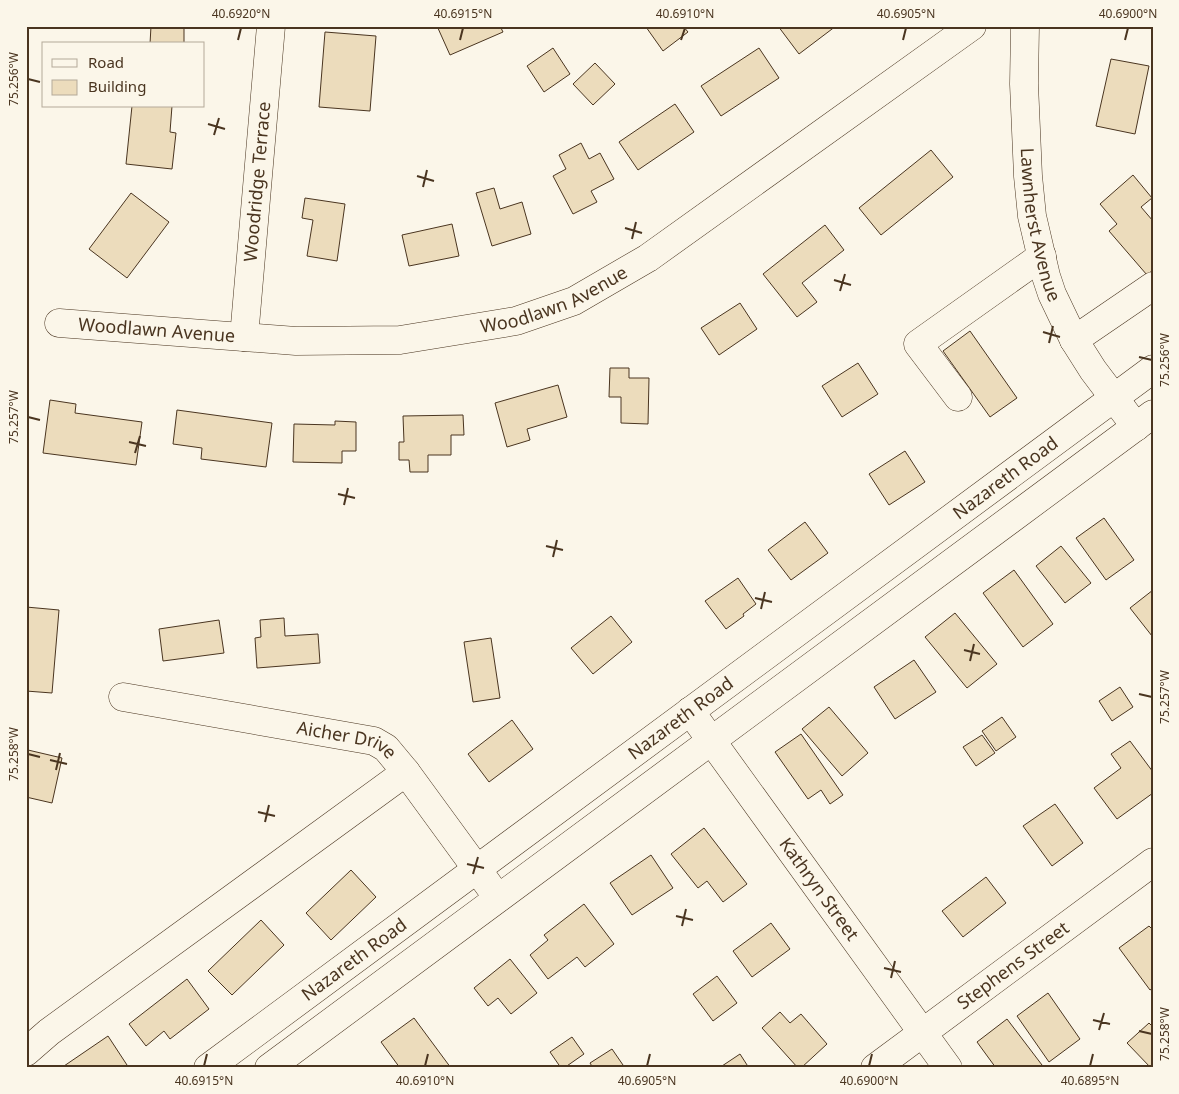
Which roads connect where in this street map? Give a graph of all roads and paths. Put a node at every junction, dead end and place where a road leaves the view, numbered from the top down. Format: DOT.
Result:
graph roads {
  1 [pos="271,26"];
  2 [pos="972,26"];
  3 [pos="1025,26"];
  4 [pos="1042,256"];
  5 [pos="1153,286"];
  6 [pos="59,323"];
  7 [pos="244,338"];
  8 [pos="1074,340"];
  9 [pos="1153,369"];
  10 [pos="958,397"];
  11 [pos="1114,398"];
  12 [pos="1144,421"];
  13 [pos="123,697"];
  14 [pos="690,711"];
  15 [pos="711,740"];
  16 [pos="406,772"];
  17 [pos="1153,862"];
  18 [pos="476,869"];
  19 [pos="498,898"];
  20 [pos="922,1034"];
  21 [pos="26,1052"];
  22 [pos="208,1068"];
  23 [pos="269,1068"];
  24 [pos="874,1068"];
  25 [pos="948,1068"];
  1 -- 7 [label="main road, Woodridge Terrace"];
  2 -- 7 [label="main road, Woodlawn Avenue"];
  3 -- 4 [label="main road, Lawnherst Avenue"];
  4 -- 8 [label="main road, Lawnherst Avenue"];
  4 -- 10 [label="main road"];
  5 -- 8 [label="main road"];
  6 -- 7 [label="main road, Woodlawn Avenue"];
  8 -- 11 [label="main road, Lawnherst Avenue"];
  9 -- 11 [label="main road, Nazareth Road"];
  11 -- 12 [label="main road, Lawnherst Avenue"];
  11 -- 14 [label="main road, Nazareth Road"];
  12 -- 15 [label="main road, Nazareth Road"];
  13 -- 16 [label="main road, Aicher Drive"];
  14 -- 15 [label="main road, Kathryn Street"];
  14 -- 18 [label="main road, Nazareth Road"];
  15 -- 19 [label="main road, Nazareth Road"];
  15 -- 20 [label="main road, Kathryn Street"];
  16 -- 18 [label="main road, Aicher Drive"];
  16 -- 21 [label="main road"];
  17 -- 20 [label="main road, Stephens Street"];
  18 -- 19 [label="main road, Aicher Drive"];
  18 -- 22 [label="main road, Nazareth Road"];
  19 -- 23 [label="main road, Nazareth Road"];
  20 -- 24 [label="main road, Stephens Street"];
  20 -- 25 [label="main road, Kathryn Street"];
}
